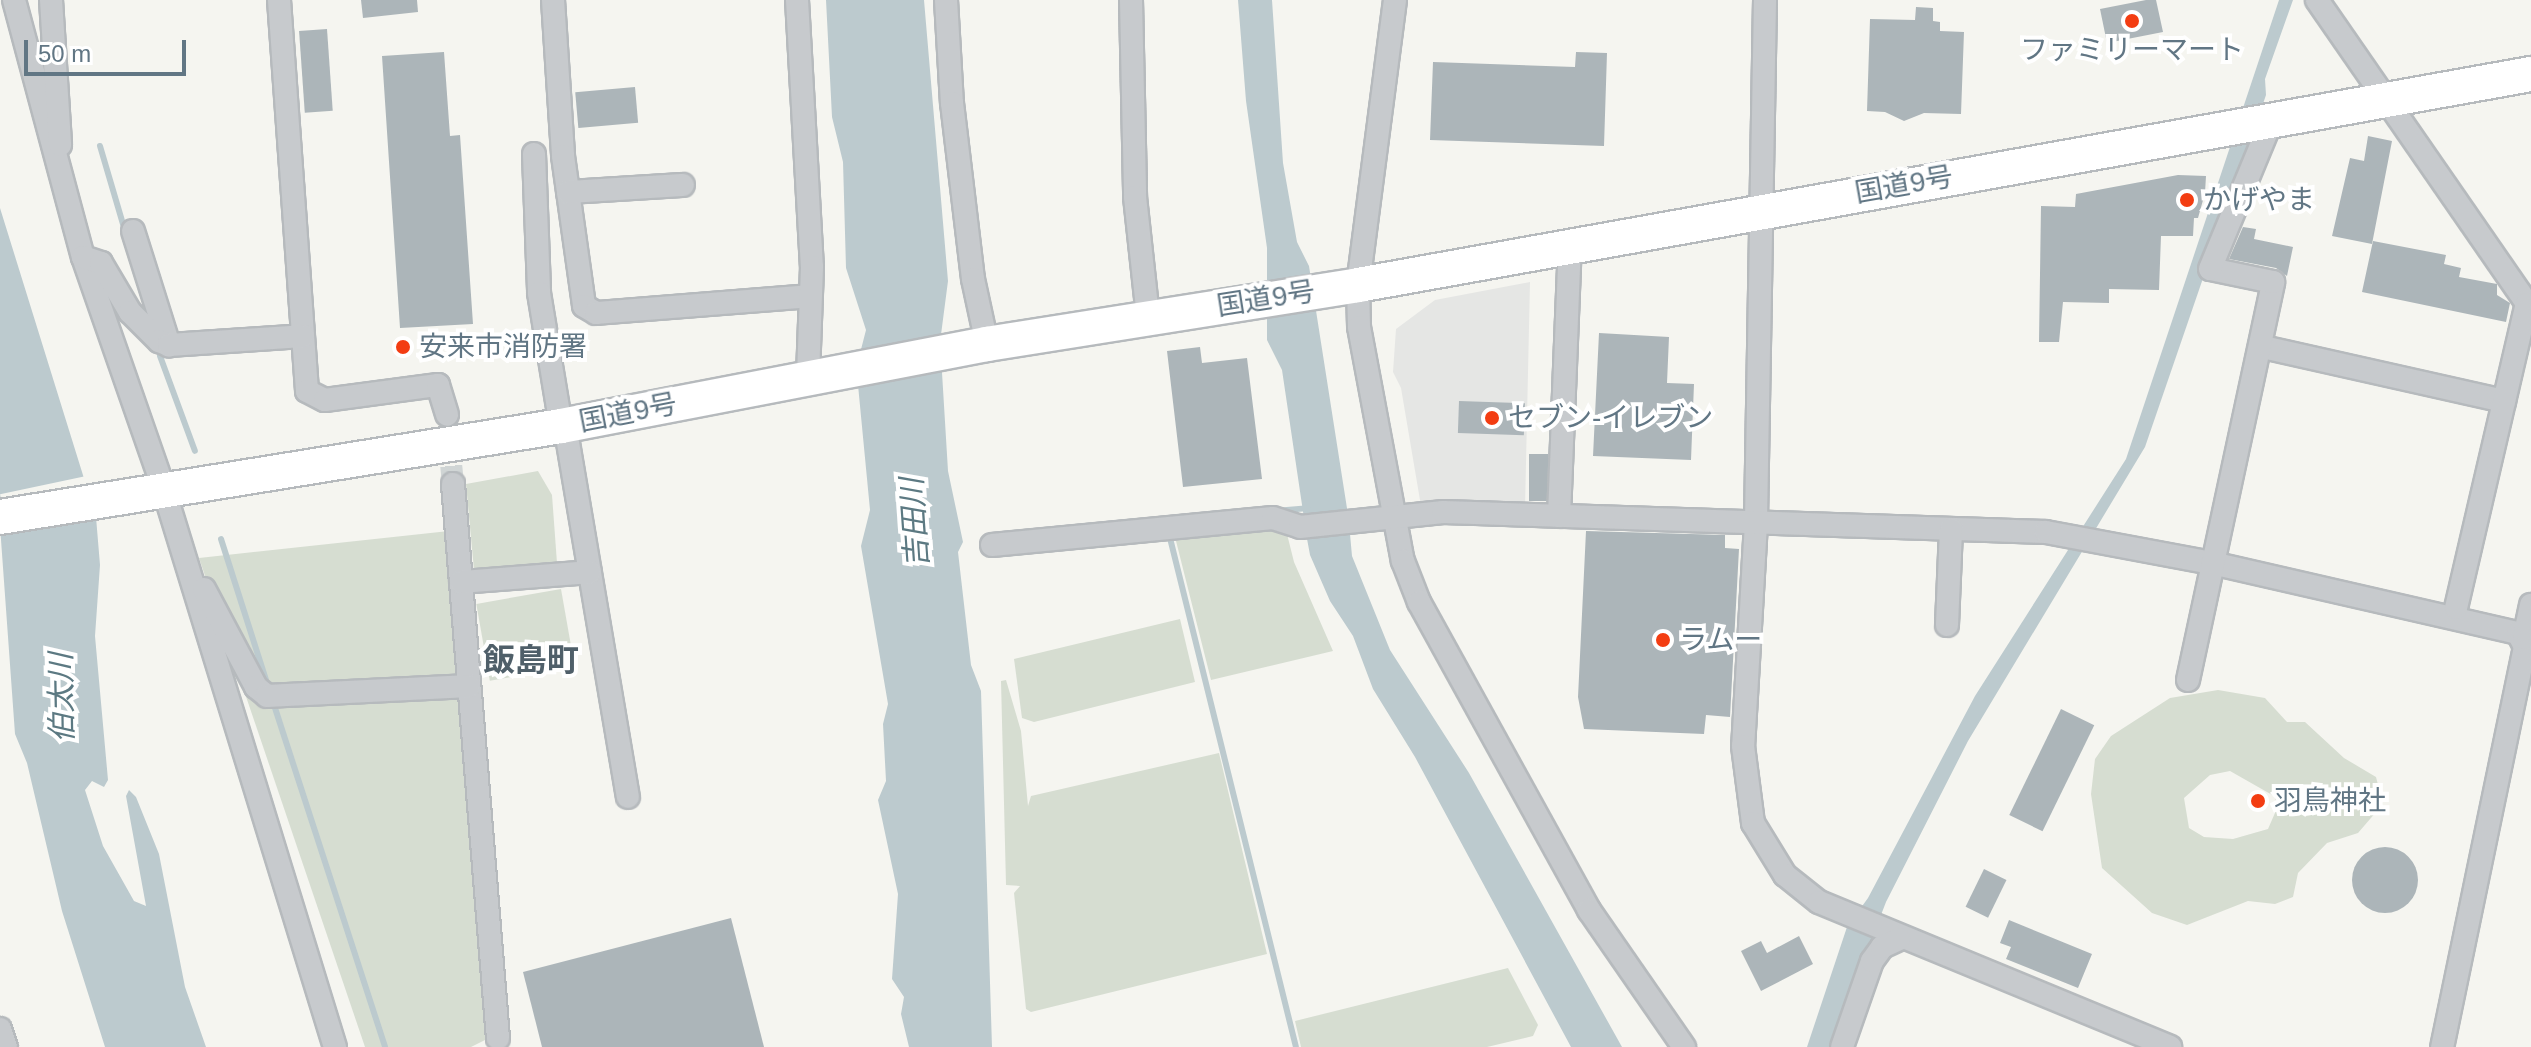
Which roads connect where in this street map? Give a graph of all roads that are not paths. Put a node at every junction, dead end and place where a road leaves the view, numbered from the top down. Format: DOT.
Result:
graph roads {
  1 [pos="14,0"];
  2 [pos="51,0"];
  3 [pos="279,0"];
  4 [pos="553,0"];
  5 [pos="797,0"];
  6 [pos="946,0"];
  7 [pos="1131,0"];
  8 [pos="1395,0"];
  9 [pos="1765,0"];
  10 [pos="1775,0"];
  11 [pos="2317,0"];
  12 [pos="2531,74"];
  13 [pos="2388,100"];
  14 [pos="2253,122"];
  15 [pos="538,154"];
  16 [pos="62,183"];
  17 [pos="683,185"];
  18 [pos="568,192"];
  19 [pos="1762,211"];
  20 [pos="809,229"];
  21 [pos="133,231"];
  22 [pos="1570,246"];
  23 [pos="83,257"];
  24 [pos="1358,285"];
  25 [pos="800,297"];
  26 [pos="2529,307"];
  27 [pos="1148,317"];
  28 [pos="303,336"];
  29 [pos="797,339"];
  30 [pos="169,345"];
  31 [pos="979,345"];
  32 [pos="2267,348"];
  33 [pos="812,377"];
  34 [pos="2504,401"];
  35 [pos="447,415"];
  36 [pos="566,425"];
  37 [pos="453,484"];
  38 [pos="158,488"];
  39 [pos="1392,516"];
  40 [pos="1559,516"];
  41 [pos="0,517"];
  42 [pos="1756,523"];
  43 [pos="1951,529"];
  44 [pos="992,545"];
  45 [pos="184,563"];
  46 [pos="2212,563"];
  47 [pos="590,572"];
  48 [pos="461,582"];
  49 [pos="2531,605"];
  50 [pos="2456,608"];
  51 [pos="1947,625"];
  52 [pos="2524,638"];
  53 [pos="2188,680"];
  54 [pos="469,686"];
  55 [pos="628,797"];
  56 [pos="1888,934"];
  57 [pos="0,1029"];
  58 [pos="498,1038"];
  59 [pos="2146,1043"];
  60 [pos="6,1047"];
  61 [pos="335,1047"];
  62 [pos="1684,1047"];
  63 [pos="1842,1047"];
  64 [pos="2170,1047"];
  65 [pos="2442,1047"];
  1 -- 16 [label="street"];
  2 -- 16 [label="street"];
  3 -- 28 [label="street"];
  4 -- 18 [label="street"];
  5 -- 20 [label="street"];
  6 -- 31 [label="street"];
  7 -- 27 [label="street"];
  8 -- 24 [label="street"];
  9 -- 10 [label="street"];
  9 -- 19 [label="street"];
  11 -- 13 [label="street"];
  12 -- 13 [label="highway, 国道9号"];
  13 -- 14 [label="highway, 国道9号"];
  13 -- 26 [label="street"];
  14 -- 19 [label="highway, 国道9号"];
  14 -- 46 [label="street"];
  15 -- 36 [label="street"];
  16 -- 23 [label="street"];
  17 -- 18 [label="street"];
  18 -- 25 [label="street"];
  19 -- 22 [label="highway, 国道9号"];
  19 -- 42 [label="street"];
  20 -- 25 [label="street"];
  20 -- 33 [label="street"];
  21 -- 30 [label="street"];
  22 -- 24 [label="highway, 国道9号"];
  22 -- 40 [label="street"];
  23 -- 30 [label="street"];
  23 -- 38 [label="street"];
  24 -- 27 [label="highway, 国道9号"];
  24 -- 39 [label="street"];
  25 -- 29 [label="street"];
  26 -- 34 [label="street"];
  27 -- 31 [label="highway, 国道9号"];
  28 -- 30 [label="street"];
  28 -- 35 [label="street"];
  31 -- 33 [label="highway, 国道9号"];
  32 -- 34 [label="street"];
  33 -- 36 [label="highway, 国道9号"];
  34 -- 50 [label="street"];
  36 -- 38 [label="highway, 国道9号"];
  36 -- 47 [label="street"];
  37 -- 48 [label="street"];
  38 -- 41 [label="highway, 国道9号"];
  38 -- 45 [label="street"];
  39 -- 40 [label="street"];
  39 -- 44 [label="street"];
  39 -- 62 [label="street"];
  40 -- 42 [label="street"];
  42 -- 43 [label="street"];
  42 -- 56 [label="street"];
  43 -- 46 [label="street"];
  43 -- 51 [label="street"];
  45 -- 54 [label="street"];
  45 -- 61 [label="street"];
  46 -- 52 [label="street"];
  46 -- 53 [label="street"];
  47 -- 48 [label="street"];
  47 -- 55 [label="street"];
  48 -- 54 [label="street"];
  49 -- 52 [label="street"];
  52 -- 65 [label="street"];
  54 -- 58 [label="street"];
  56 -- 59 [label="street"];
  56 -- 63 [label="street"];
  57 -- 60 [label="street"];
  59 -- 64 [label="street"];
}
